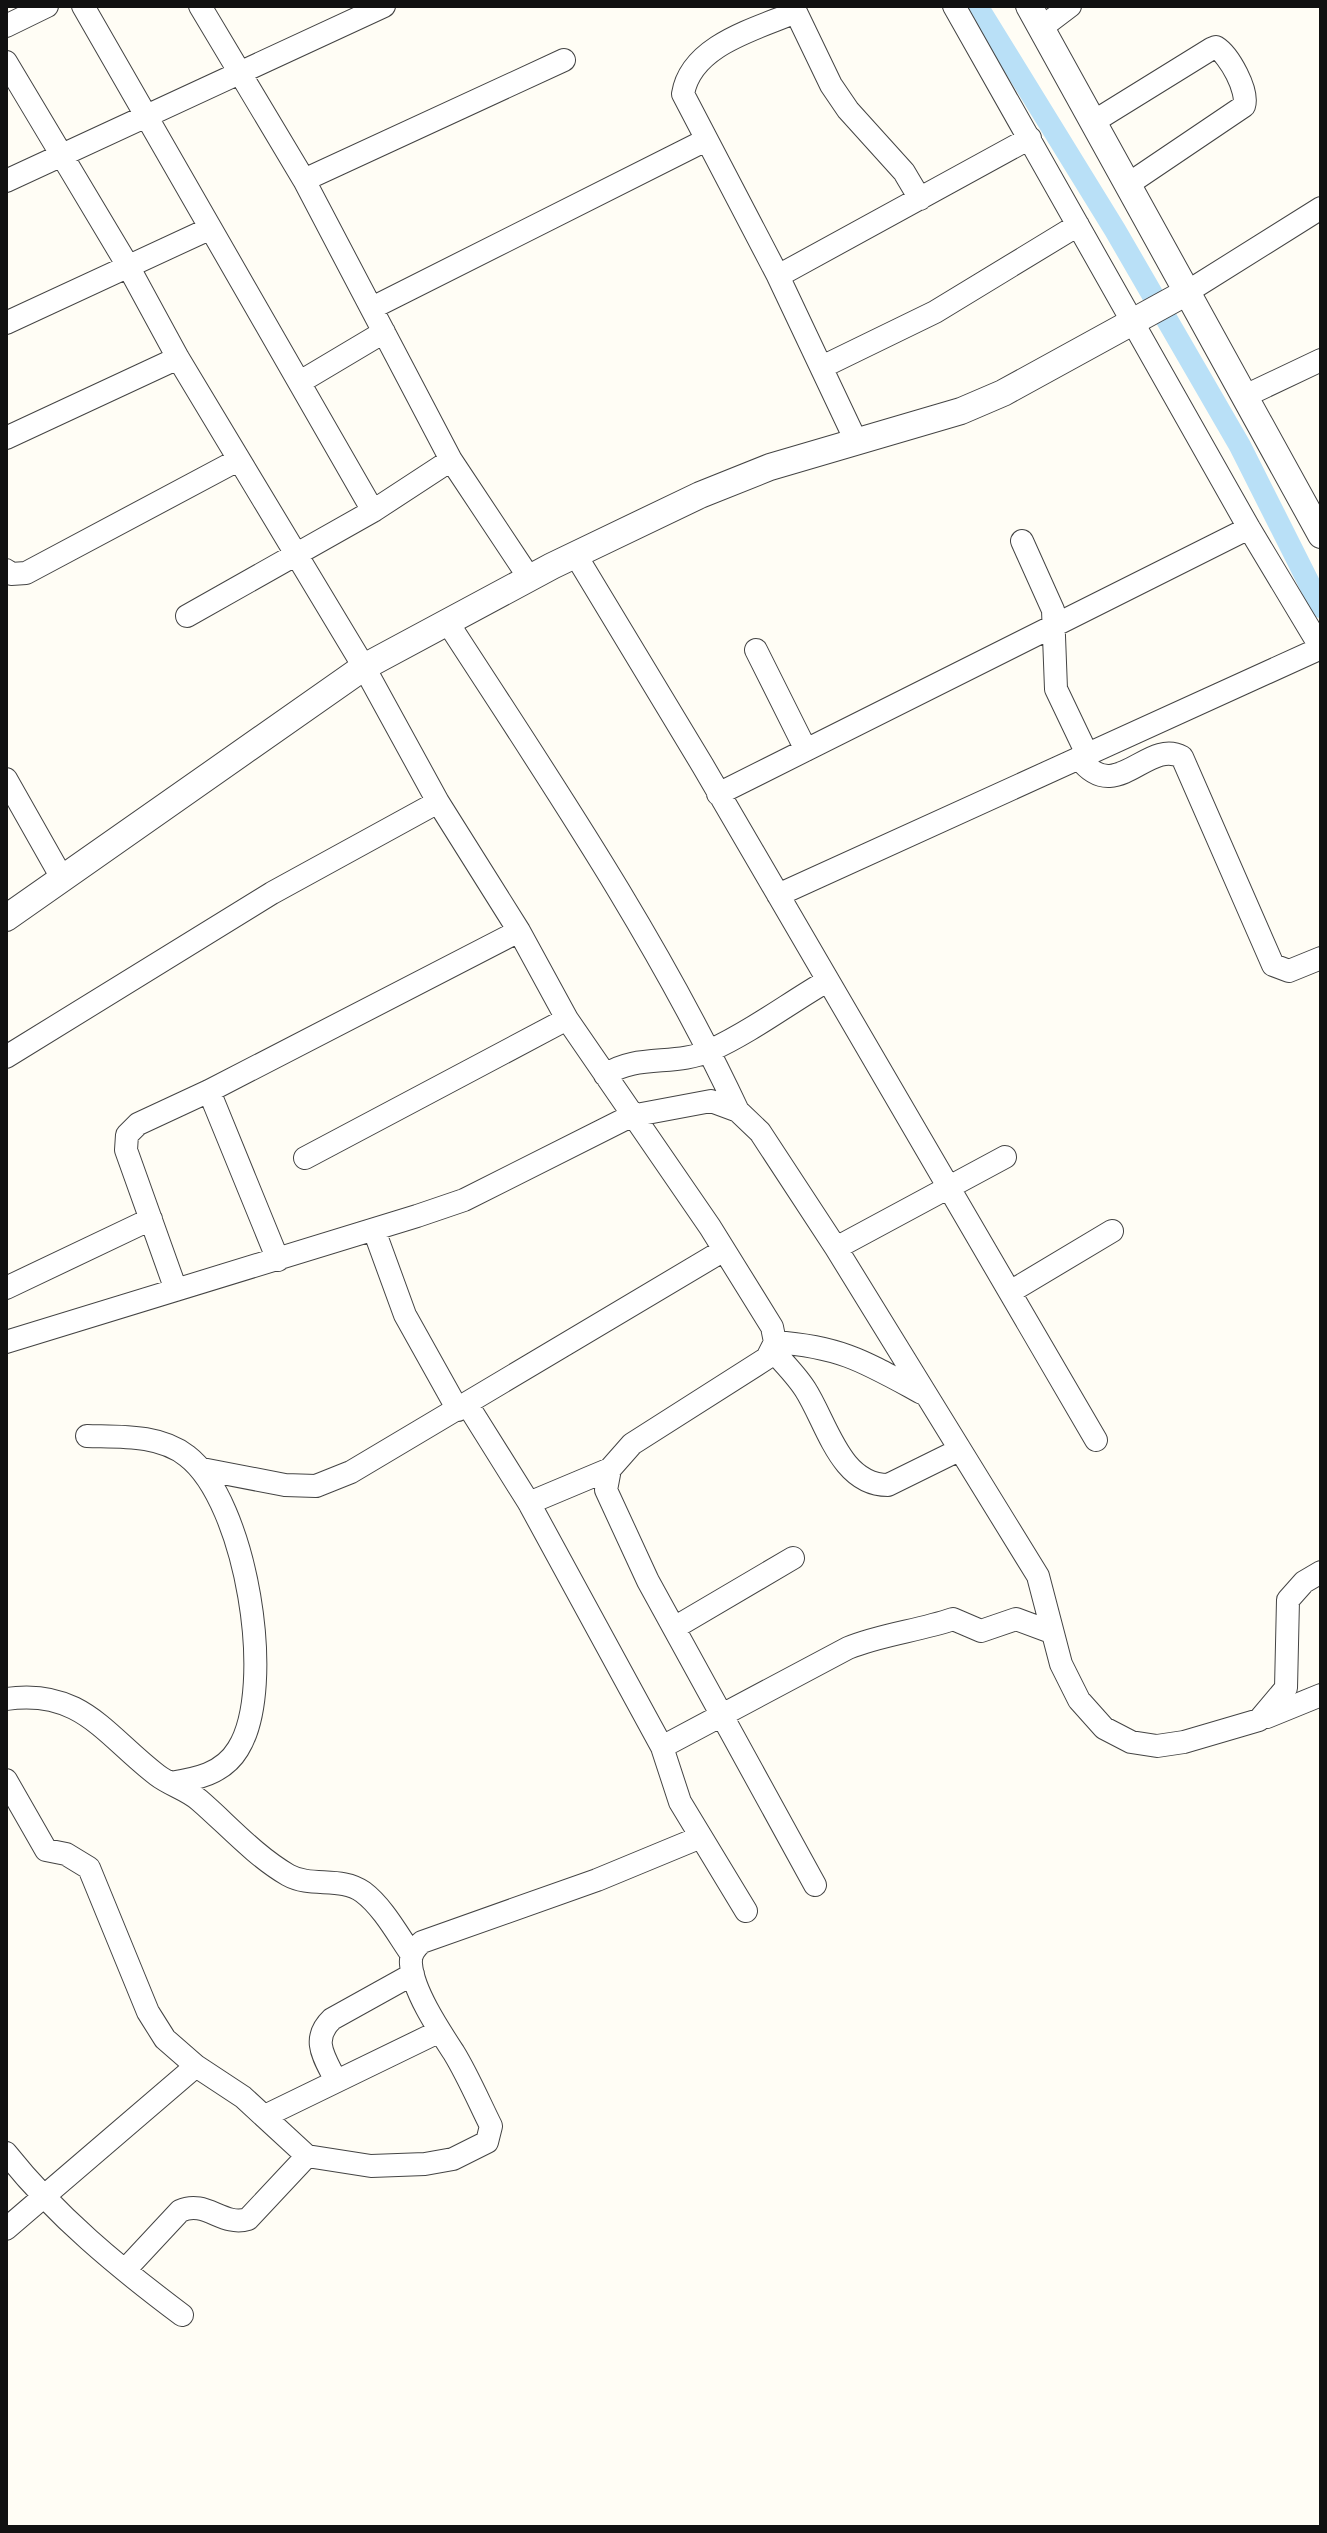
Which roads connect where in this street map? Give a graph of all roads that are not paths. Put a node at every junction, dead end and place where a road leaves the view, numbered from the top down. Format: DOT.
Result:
graph roads {
  1 [pos="47,6"];
  2 [pos="83,6"];
  3 [pos="200,6"];
  4 [pos="384,6"];
  5 [pos="954,6"];
  6 [pos="1070,6"];
  7 [pos="795,9"];
  8 [pos="354,13"];
  9 [pos="1035,17"];
  10 [pos="6,26"];
  11 [pos="564,60"];
  12 [pos="6,62"];
  13 [pos="237,72"];
  14 [pos="146,118"];
  15 [pos="1093,122"];
  16 [pos="1030,138"];
  17 [pos="706,140"];
  18 [pos="59,156"];
  19 [pos="304,180"];
  20 [pos="6,181"];
  21 [pos="1127,185"];
  22 [pos="920,199"];
  23 [pos="1321,208"];
  24 [pos="1078,225"];
  25 [pos="209,229"];
  26 [pos="128,266"];
  27 [pos="778,276"];
  28 [pos="1181,295"];
  29 [pos="372,308"];
  30 [pos="1137,321"];
  31 [pos="6,323"];
  32 [pos="384,332"];
  33 [pos="178,358"];
  34 [pos="1321,360"];
  35 [pos="822,367"];
  36 [pos="300,382"];
  37 [pos="1245,396"];
  38 [pos="6,438"];
  39 [pos="856,441"];
  40 [pos="238,460"];
  41 [pos="451,460"];
  42 [pos="373,511"];
  43 [pos="1249,528"];
  44 [pos="1321,535"];
  45 [pos="1022,541"];
  46 [pos="575,554"];
  47 [pos="296,555"];
  48 [pos="6,570"];
  49 [pos="530,579"];
  50 [pos="187,616"];
  51 [pos="448,623"];
  52 [pos="1056,625"];
  53 [pos="1321,648"];
  54 [pos="756,650"];
  55 [pos="364,667"];
  56 [pos="806,750"];
  57 [pos="1083,756"];
  58 [pos="6,779"];
  59 [pos="718,794"];
  60 [pos="438,802"];
  61 [pos="62,878"];
  62 [pos="778,895"];
  63 [pos="6,918"];
  64 [pos="519,931"];
  65 [pos="1321,958"];
  66 [pos="827,981"];
  67 [pos="567,1019"];
  68 [pos="709,1051"];
  69 [pos="6,1057"];
  70 [pos="605,1075"];
  71 [pos="209,1091"];
  72 [pos="738,1111"];
  73 [pos="631,1116"];
  74 [pos="1005,1157"];
  75 [pos="305,1158"];
  76 [pos="946,1187"];
  77 [pos="151,1219"];
  78 [pos="374,1230"];
  79 [pos="1112,1231"];
  80 [pos="836,1248"];
  81 [pos="724,1250"];
  82 [pos="278,1260"];
  83 [pos="6,1288"];
  84 [pos="176,1290"];
  85 [pos="1010,1292"];
  86 [pos="6,1342"];
  87 [pos="774,1346"];
  88 [pos="925,1395"];
  89 [pos="462,1407"];
  90 [pos="87,1436"];
  91 [pos="1096,1440"];
  92 [pos="959,1450"];
  93 [pos="202,1469"];
  94 [pos="610,1469"];
  95 [pos="529,1503"];
  96 [pos="793,1558"];
  97 [pos="1321,1572"];
  98 [pos="674,1628"];
  99 [pos="1051,1632"];
  100 [pos="1321,1695"];
  101 [pos="6,1699"];
  102 [pos="722,1714"];
  103 [pos="1259,1720"];
  104 [pos="662,1747"];
  105 [pos="6,1780"];
  106 [pos="170,1783"];
  107 [pos="701,1837"];
  108 [pos="815,1885"];
  109 [pos="746,1911"];
  110 [pos="412,1964"];
  111 [pos="438,2032"];
  112 [pos="196,2066"];
  113 [pos="336,2081"];
  114 [pos="265,2116"];
  115 [pos="6,2153"];
  116 [pos="307,2156"];
  117 [pos="44,2198"];
  118 [pos="6,2229"];
  119 [pos="125,2270"];
  120 [pos="182,2315"];
  1 -- 10 [label="street"];
  2 -- 14 [label="street"];
  3 -- 13 [label="street"];
  4 -- 8 [label="street"];
  5 -- 16 [label="street"];
  6 -- 9 [label="street"];
  7 -- 17 [label="street"];
  7 -- 22 [label="street"];
  8 -- 13 [label="street"];
  9 -- 15 [label="street"];
  11 -- 19 [label="street"];
  12 -- 18 [label="street"];
  13 -- 14 [label="street"];
  13 -- 19 [label="street"];
  14 -- 18 [label="street"];
  14 -- 25 [label="street"];
  15 -- 21 [label="street"];
  15 -- 21 [label="street"];
  16 -- 22 [label="street"];
  16 -- 24 [label="street"];
  17 -- 27 [label="street"];
  17 -- 29 [label="street"];
  18 -- 20 [label="street"];
  18 -- 26 [label="street"];
  19 -- 29 [label="street"];
  21 -- 28 [label="street"];
  22 -- 27 [label="street"];
  23 -- 28 [label="street"];
  24 -- 30 [label="street"];
  24 -- 35 [label="street"];
  25 -- 26 [label="street"];
  25 -- 36 [label="street"];
  26 -- 31 [label="street"];
  26 -- 33 [label="street"];
  27 -- 35 [label="street"];
  28 -- 30 [label="street"];
  28 -- 37 [label="street"];
  29 -- 32 [label="street"];
  30 -- 39 [label="street"];
  30 -- 43 [label="street"];
  32 -- 36 [label="street"];
  32 -- 41 [label="street"];
  33 -- 38 [label="street"];
  33 -- 40 [label="street"];
  34 -- 37 [label="street"];
  35 -- 39 [label="street"];
  36 -- 42 [label="street"];
  37 -- 44 [label="street"];
  39 -- 46 [label="street"];
  40 -- 47 [label="street"];
  40 -- 48 [label="street"];
  41 -- 42 [label="street"];
  41 -- 49 [label="street"];
  42 -- 47 [label="street"];
  43 -- 52 [label="street"];
  43 -- 53 [label="street"];
  45 -- 52 [label="street"];
  46 -- 49 [label="street"];
  46 -- 59 [label="street"];
  47 -- 50 [label="street"];
  47 -- 55 [label="street"];
  49 -- 51 [label="street"];
  51 -- 55 [label="street"];
  51 -- 68 [label="street"];
  52 -- 56 [label="street"];
  52 -- 57 [label="street"];
  53 -- 57 [label="street"];
  54 -- 56 [label="street"];
  55 -- 60 [label="street"];
  55 -- 61 [label="street"];
  56 -- 59 [label="street"];
  57 -- 62 [label="street"];
  57 -- 65 [label="street"];
  58 -- 61 [label="street"];
  59 -- 62 [label="street"];
  60 -- 64 [label="street"];
  60 -- 69 [label="street"];
  61 -- 63 [label="street"];
  62 -- 66 [label="street"];
  64 -- 67 [label="street"];
  64 -- 71 [label="street"];
  66 -- 68 [label="street"];
  66 -- 76 [label="street"];
  67 -- 70 [label="street"];
  67 -- 75 [label="street"];
  68 -- 70 [label="street"];
  68 -- 72 [label="street"];
  70 -- 73 [label="street"];
  71 -- 77 [label="street"];
  71 -- 82 [label="street"];
  72 -- 73 [label="street"];
  72 -- 80 [label="street"];
  73 -- 78 [label="street"];
  73 -- 81 [label="street"];
  74 -- 76 [label="street"];
  76 -- 80 [label="street"];
  76 -- 85 [label="street"];
  77 -- 83 [label="street"];
  77 -- 84 [label="street"];
  78 -- 82 [label="street"];
  78 -- 89 [label="street"];
  79 -- 85 [label="street"];
  80 -- 88 [label="street"];
  81 -- 87 [label="street"];
  81 -- 89 [label="street"];
  82 -- 84 [label="street"];
  84 -- 86 [label="street"];
  85 -- 91 [label="street"];
  87 -- 88 [label="street"];
  87 -- 92 [label="street"];
  87 -- 94 [label="street"];
  88 -- 92 [label="street"];
  89 -- 93 [label="street"];
  89 -- 95 [label="street"];
  90 -- 93 [label="street"];
  92 -- 99 [label="street"];
  93 -- 106 [label="street"];
  94 -- 95 [label="street"];
  94 -- 98 [label="street"];
  95 -- 104 [label="street"];
  96 -- 98 [label="street"];
  97 -- 103 [label="street"];
  98 -- 102 [label="street"];
  99 -- 102 [label="street"];
  99 -- 103 [label="street"];
  100 -- 103 [label="street"];
  101 -- 106 [label="street"];
  102 -- 104 [label="street"];
  102 -- 108 [label="street"];
  104 -- 107 [label="street"];
  105 -- 112 [label="street"];
  106 -- 110 [label="street"];
  107 -- 109 [label="street"];
  107 -- 110 [label="street"];
  110 -- 111 [label="street"];
  110 -- 113 [label="street"];
  111 -- 113 [label="street"];
  111 -- 116 [label="street"];
  112 -- 114 [label="street"];
  112 -- 117 [label="street"];
  113 -- 114 [label="street"];
  114 -- 116 [label="street"];
  115 -- 117 [label="street"];
  116 -- 119 [label="street"];
  117 -- 118 [label="street"];
  117 -- 119 [label="street"];
  119 -- 120 [label="street"];
}
